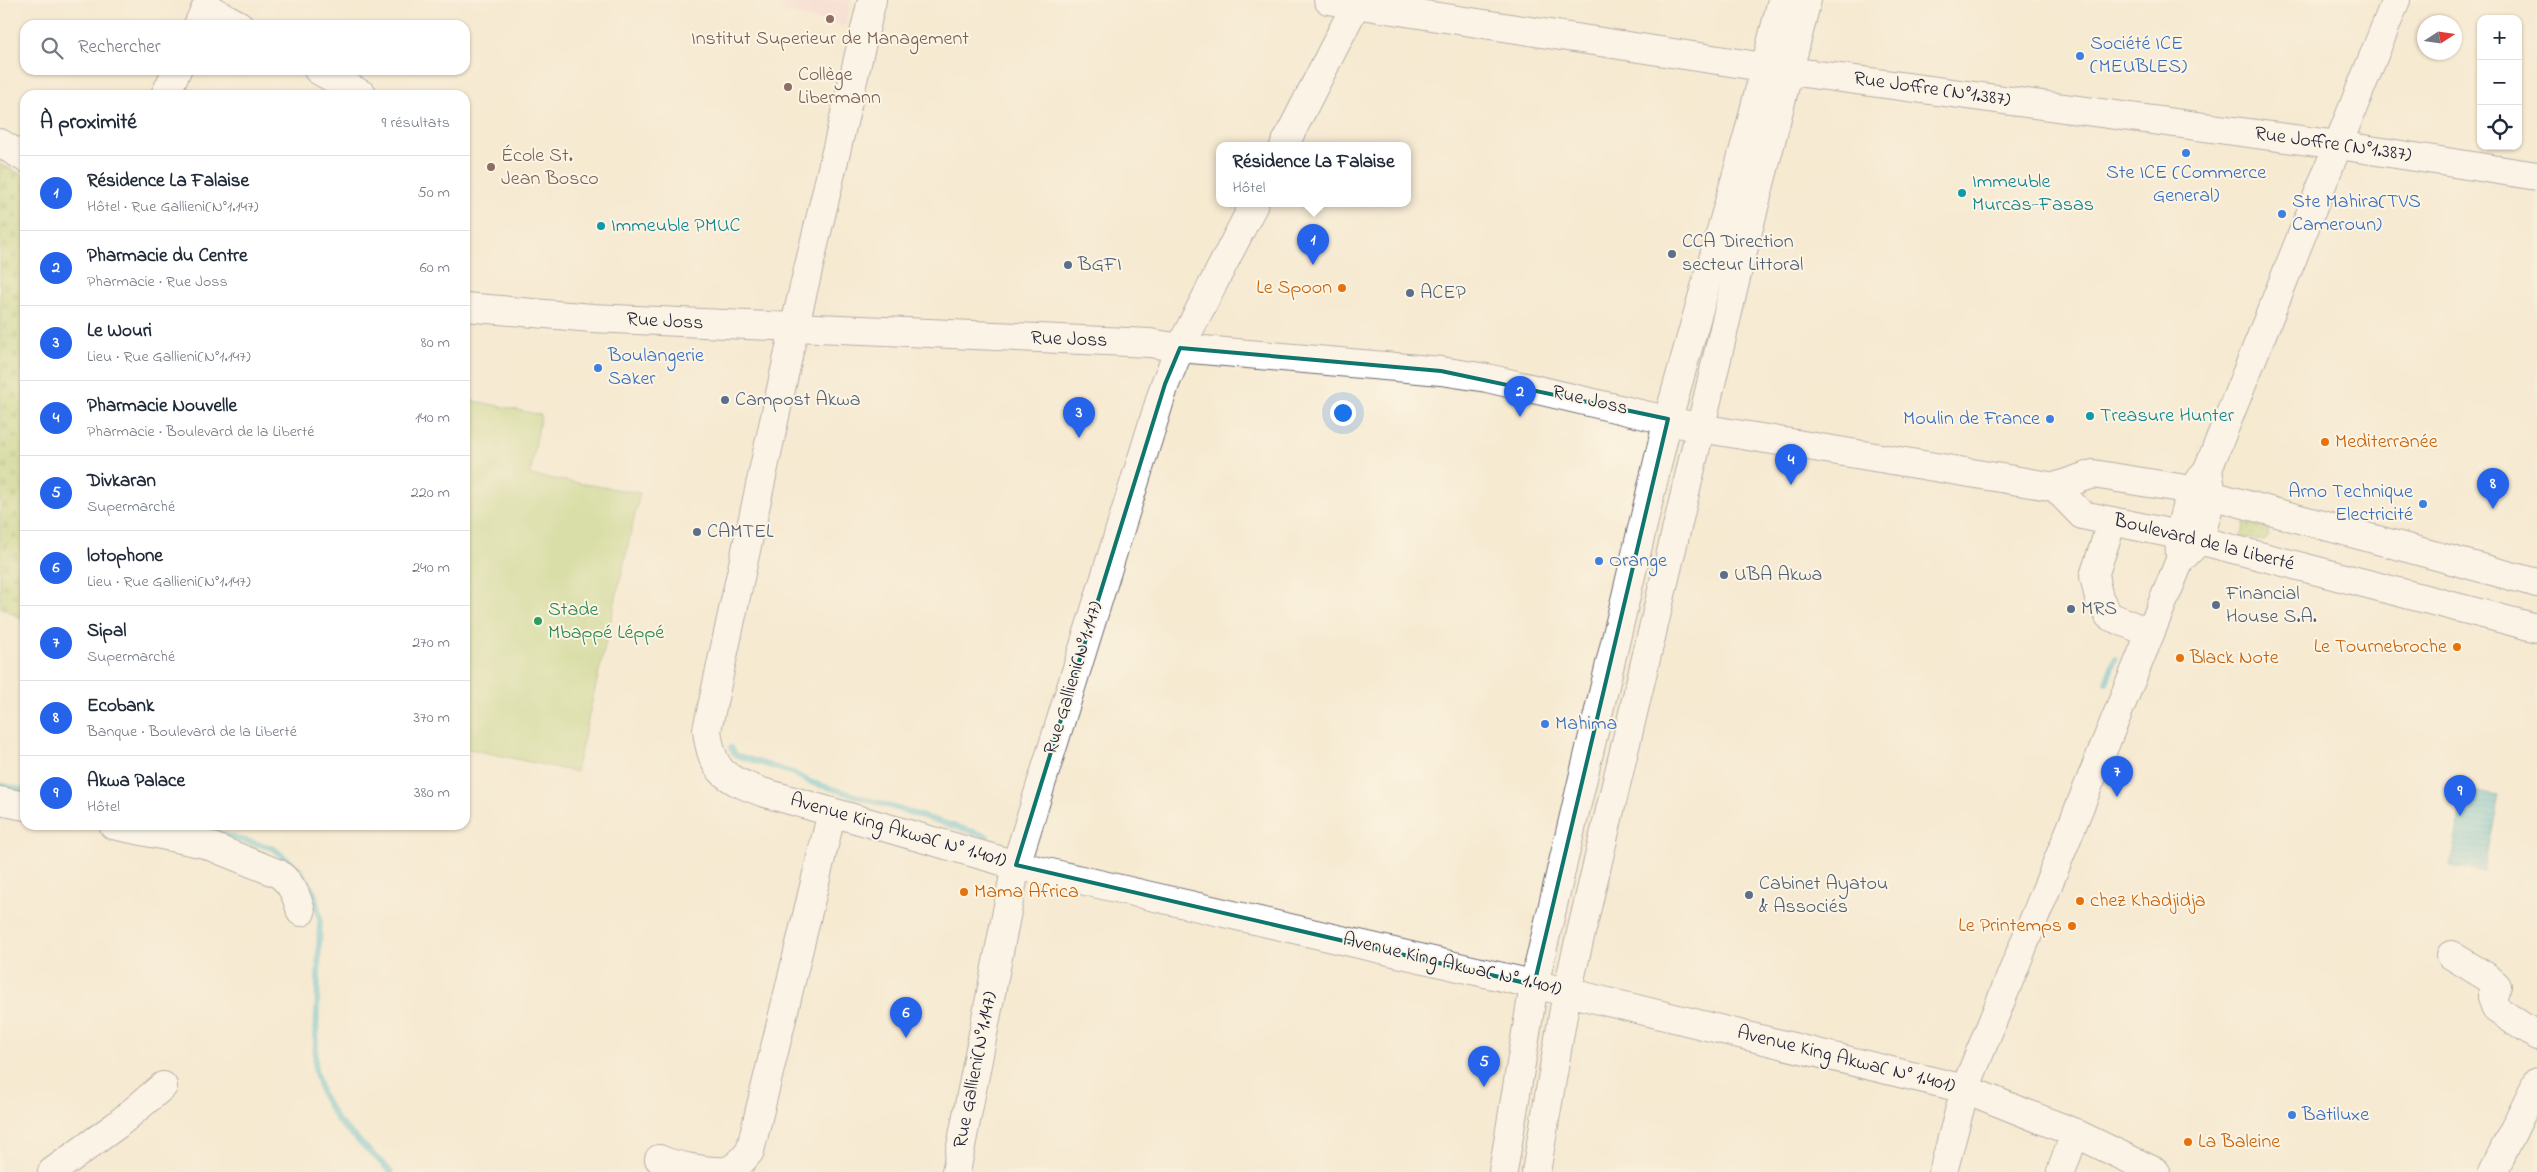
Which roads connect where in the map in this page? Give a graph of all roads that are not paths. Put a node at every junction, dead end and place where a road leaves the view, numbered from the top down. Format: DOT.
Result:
graph roads {
  1 [pos="872,0"];
  2 [pos="1328,0"];
  3 [pos="1782,0"];
  4 [pos="1808,0"];
  5 [pos="2396,0"];
  6 [pos="1357,2"];
  7 [pos="199,11"];
  8 [pos="224,20"];
  9 [pos="1777,69"];
  10 [pos="175,75"];
  11 [pos="327,75"];
  12 [pos="167,90"];
  13 [pos="354,90"];
  14 [pos="1286,142"];
  15 [pos="0,143"];
  16 [pos="2338,145"];
  17 [pos="20,155"];
  18 [pos="2537,176"];
  19 [pos="1252,207"];
  20 [pos="470,307"];
  21 [pos="794,329"];
  22 [pos="1180,348"];
  23 [pos="1668,419"];
  24 [pos="1700,428"];
  25 [pos="2204,485"];
  26 [pos="2055,487"];
  27 [pos="2112,521"];
  28 [pos="2186,545"];
  29 [pos="2537,583"];
  30 [pos="2537,628"];
  31 [pos="2150,633"];
  32 [pos="0,801"];
  33 [pos="20,805"];
  34 [pos="832,812"];
  35 [pos="137,830"];
  36 [pos="1016,865"];
  37 [pos="301,912"];
  38 [pos="2451,955"];
  39 [pos="1534,984"];
  40 [pos="1567,992"];
  41 [pos="2537,1036"];
  42 [pos="2537,1082"];
  43 [pos="163,1086"];
  44 [pos="1965,1088"];
  45 [pos="2076,1133"];
  46 [pos="658,1160"];
  47 [pos="52,1172"];
  48 [pos="956,1172"];
  49 [pos="1503,1172"];
  50 [pos="1536,1172"];
  51 [pos="1943,1172"];
  52 [pos="2061,1172"];
  53 [pos="2156,1172"];
  54 [pos="2493,1172"];
  1 -- 21 [label="street, Avenue King Akwa( N° 1.401)"];
  2 -- 6 [label="street, Rue Joffre (N°1.387)"];
  3 -- 9 [label="street"];
  4 -- 9 [label="street"];
  5 -- 16 [label="street"];
  6 -- 9 [label="street, Rue Joffre (N°1.387)"];
  6 -- 14 [label="street"];
  7 -- 8 [label="street"];
  9 -- 16 [label="street, Rue Joffre (N°1.387)"];
  9 -- 23 [label="street"];
  9 -- 24 [label="street"];
  10 -- 12 [label="street"];
  11 -- 13 [label="street"];
  15 -- 17 [label="street"];
  16 -- 18 [label="street, Rue Joffre (N°1.387)"];
  16 -- 25 [label="street"];
  19 -- 22 [label="street, Rue Gallieni(N°1.147)"];
  20 -- 21 [label="street, Rue Joss"];
  21 -- 22 [label="street, Rue Joss"];
  21 -- 34 [label="street, Avenue King Akwa( N° 1.401)"];
  22 -- 23 [label="street, Rue Joss"];
  22 -- 36 [label="street, Rue Gallieni(N°1.147)"];
  23 -- 24 [label="street"];
  23 -- 39 [label="street"];
  24 -- 26 [label="street"];
  24 -- 40 [label="street"];
  25 -- 26 [label="street"];
  25 -- 28 [label="street"];
  25 -- 29 [label="street"];
  26 -- 27 [label="street, Boulevard de la Liberté"];
  27 -- 28 [label="street, Boulevard de la Liberté"];
  27 -- 31 [label="street"];
  28 -- 30 [label="street, Boulevard de la Liberté"];
  28 -- 31 [label="street"];
  31 -- 44 [label="street"];
  32 -- 33 [label="street"];
  34 -- 36 [label="street, Avenue King Akwa( N° 1.401)"];
  34 -- 46 [label="street"];
  35 -- 37 [label="street"];
  36 -- 39 [label="street, Avenue King Akwa( N° 1.401)"];
  36 -- 48 [label="street, Rue Gallieni(N°1.147)"];
  38 -- 41 [label="street"];
  39 -- 40 [label="street, Avenue King Akwa( N° 1.401)"];
  39 -- 49 [label="street"];
  40 -- 44 [label="street, Avenue King Akwa( N° 1.401)"];
  40 -- 50 [label="street"];
  42 -- 54 [label="street"];
  43 -- 47 [label="street"];
  44 -- 45 [label="street, Avenue King Akwa( N° 1.401)"];
  44 -- 51 [label="street"];
  45 -- 52 [label="street"];
  45 -- 53 [label="street, Avenue King Akwa( N° 1.401)"];
}
